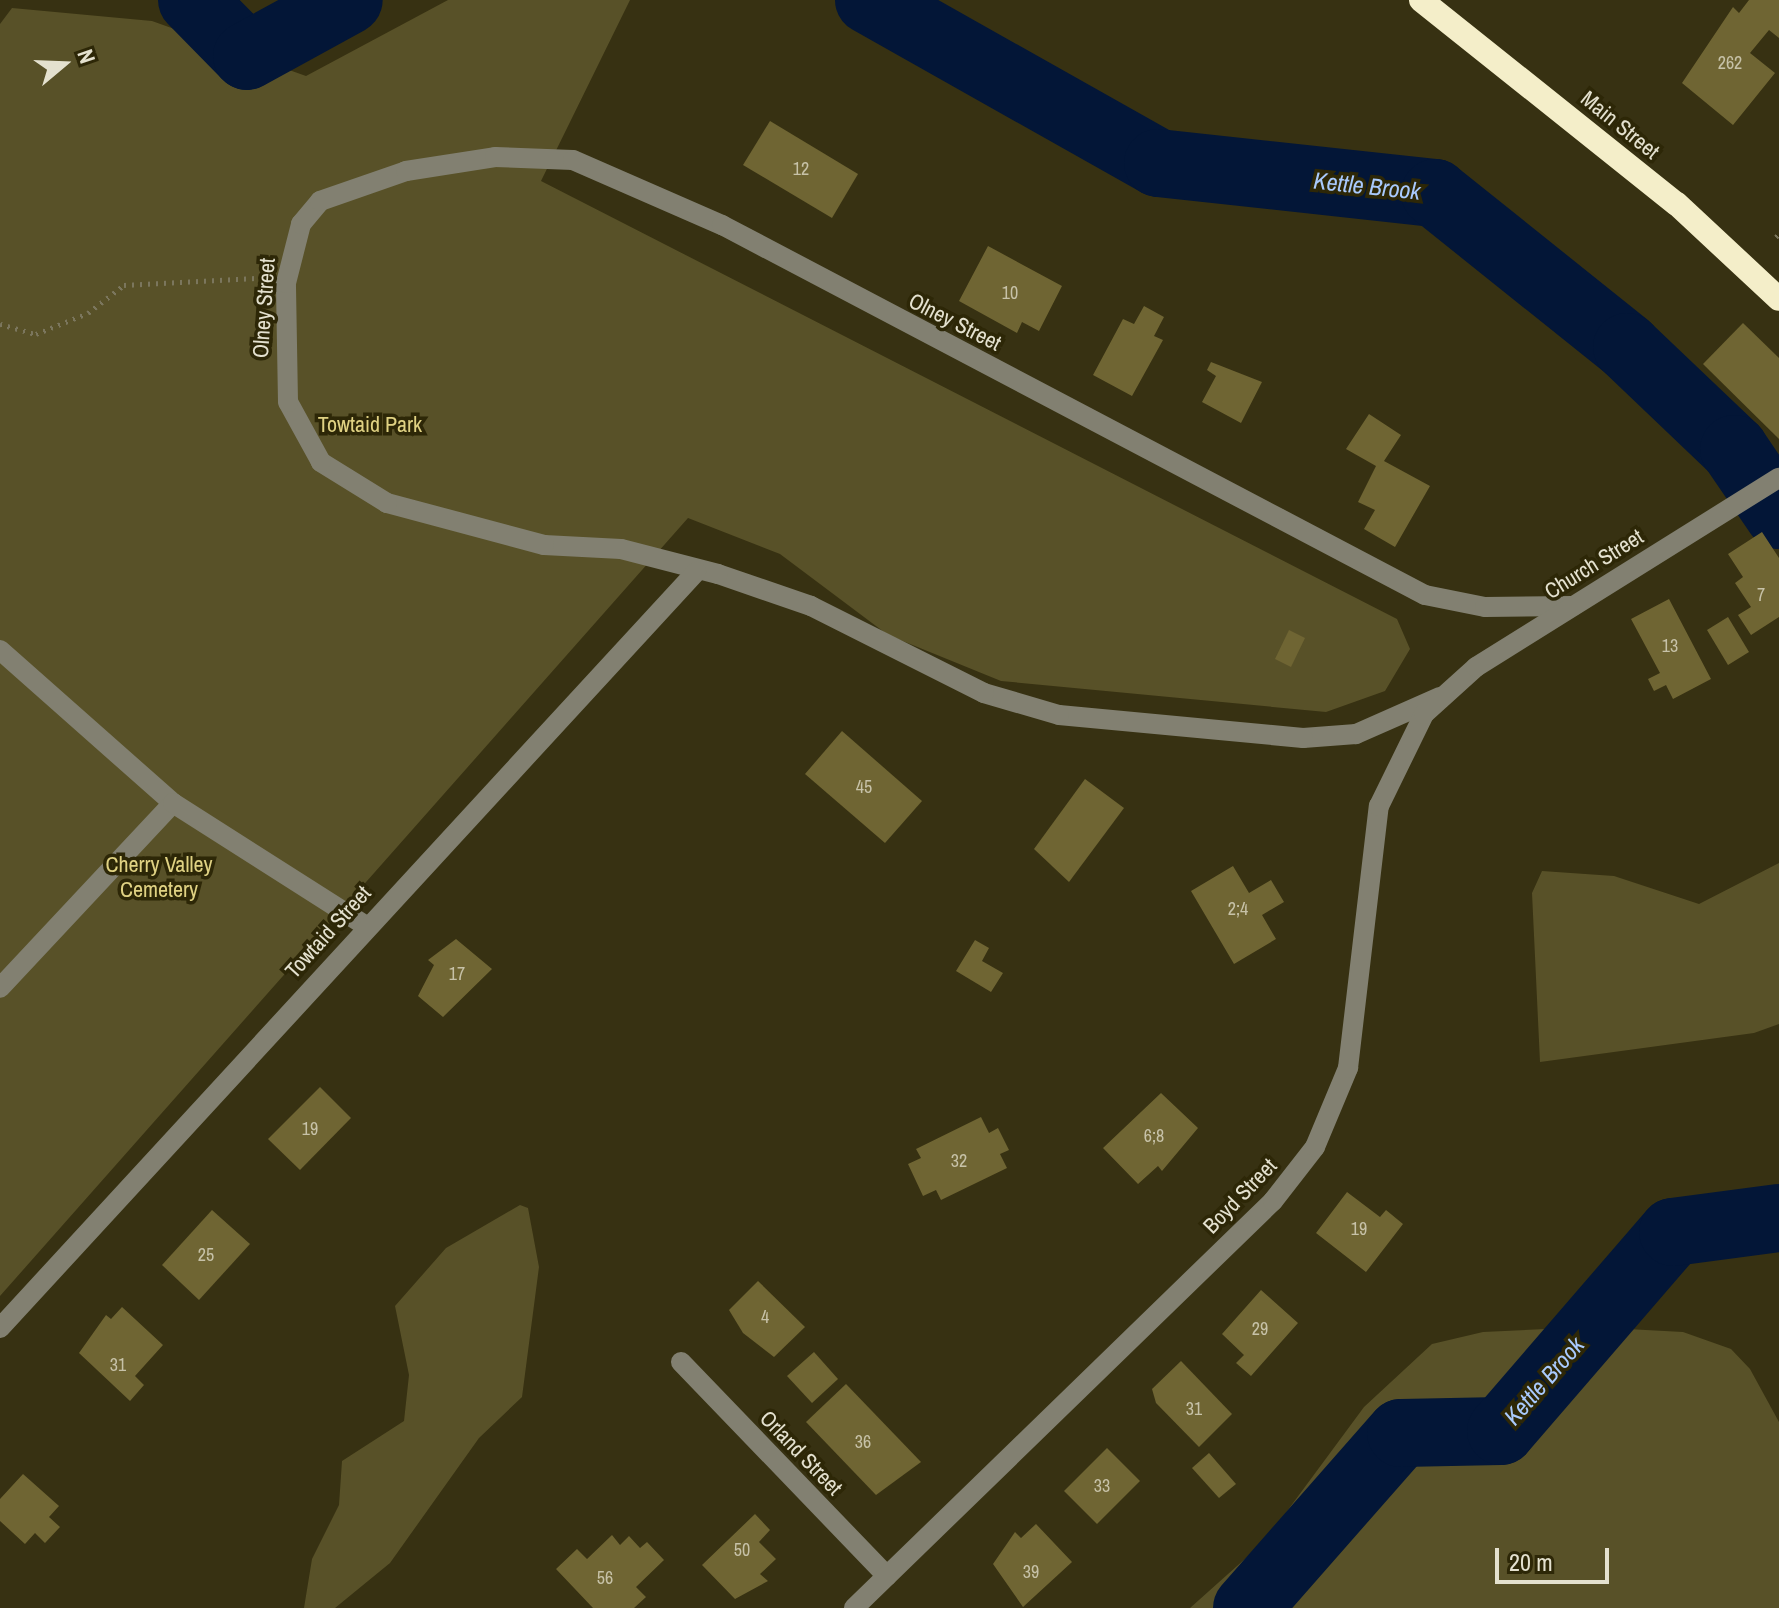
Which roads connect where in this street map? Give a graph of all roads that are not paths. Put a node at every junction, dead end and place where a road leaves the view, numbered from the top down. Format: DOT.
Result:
graph roads {
  1 [pos="1421,0"];
  2 [pos="1779,299"];
  3 [pos="1779,478"];
  4 [pos="696,572"];
  5 [pos="1573,606"];
  6 [pos="3,660"];
  7 [pos="1440,697"];
  8 [pos="173,803"];
  9 [pos="366,926"];
  10 [pos="0,988"];
  11 [pos="0,1328"];
  12 [pos="681,1362"];
  13 [pos="887,1576"];
  14 [pos="854,1608"];
  1 -- 2 [label="highway, Main Street"];
  3 -- 5 [label="street, Church Street"];
  4 -- 5 [label="street, Olney Street"];
  4 -- 7 [label="street, Olney Street"];
  4 -- 9 [label="street, Towtaid Street"];
  5 -- 7 [label="street, Church Street"];
  6 -- 8 [label="street"];
  7 -- 13 [label="street, Boyd Street"];
  8 -- 9 [label="street"];
  8 -- 10 [label="street"];
  9 -- 11 [label="street, Towtaid Street"];
  12 -- 13 [label="street, Orland Street"];
  13 -- 14 [label="street, Boyd Street"];
}
